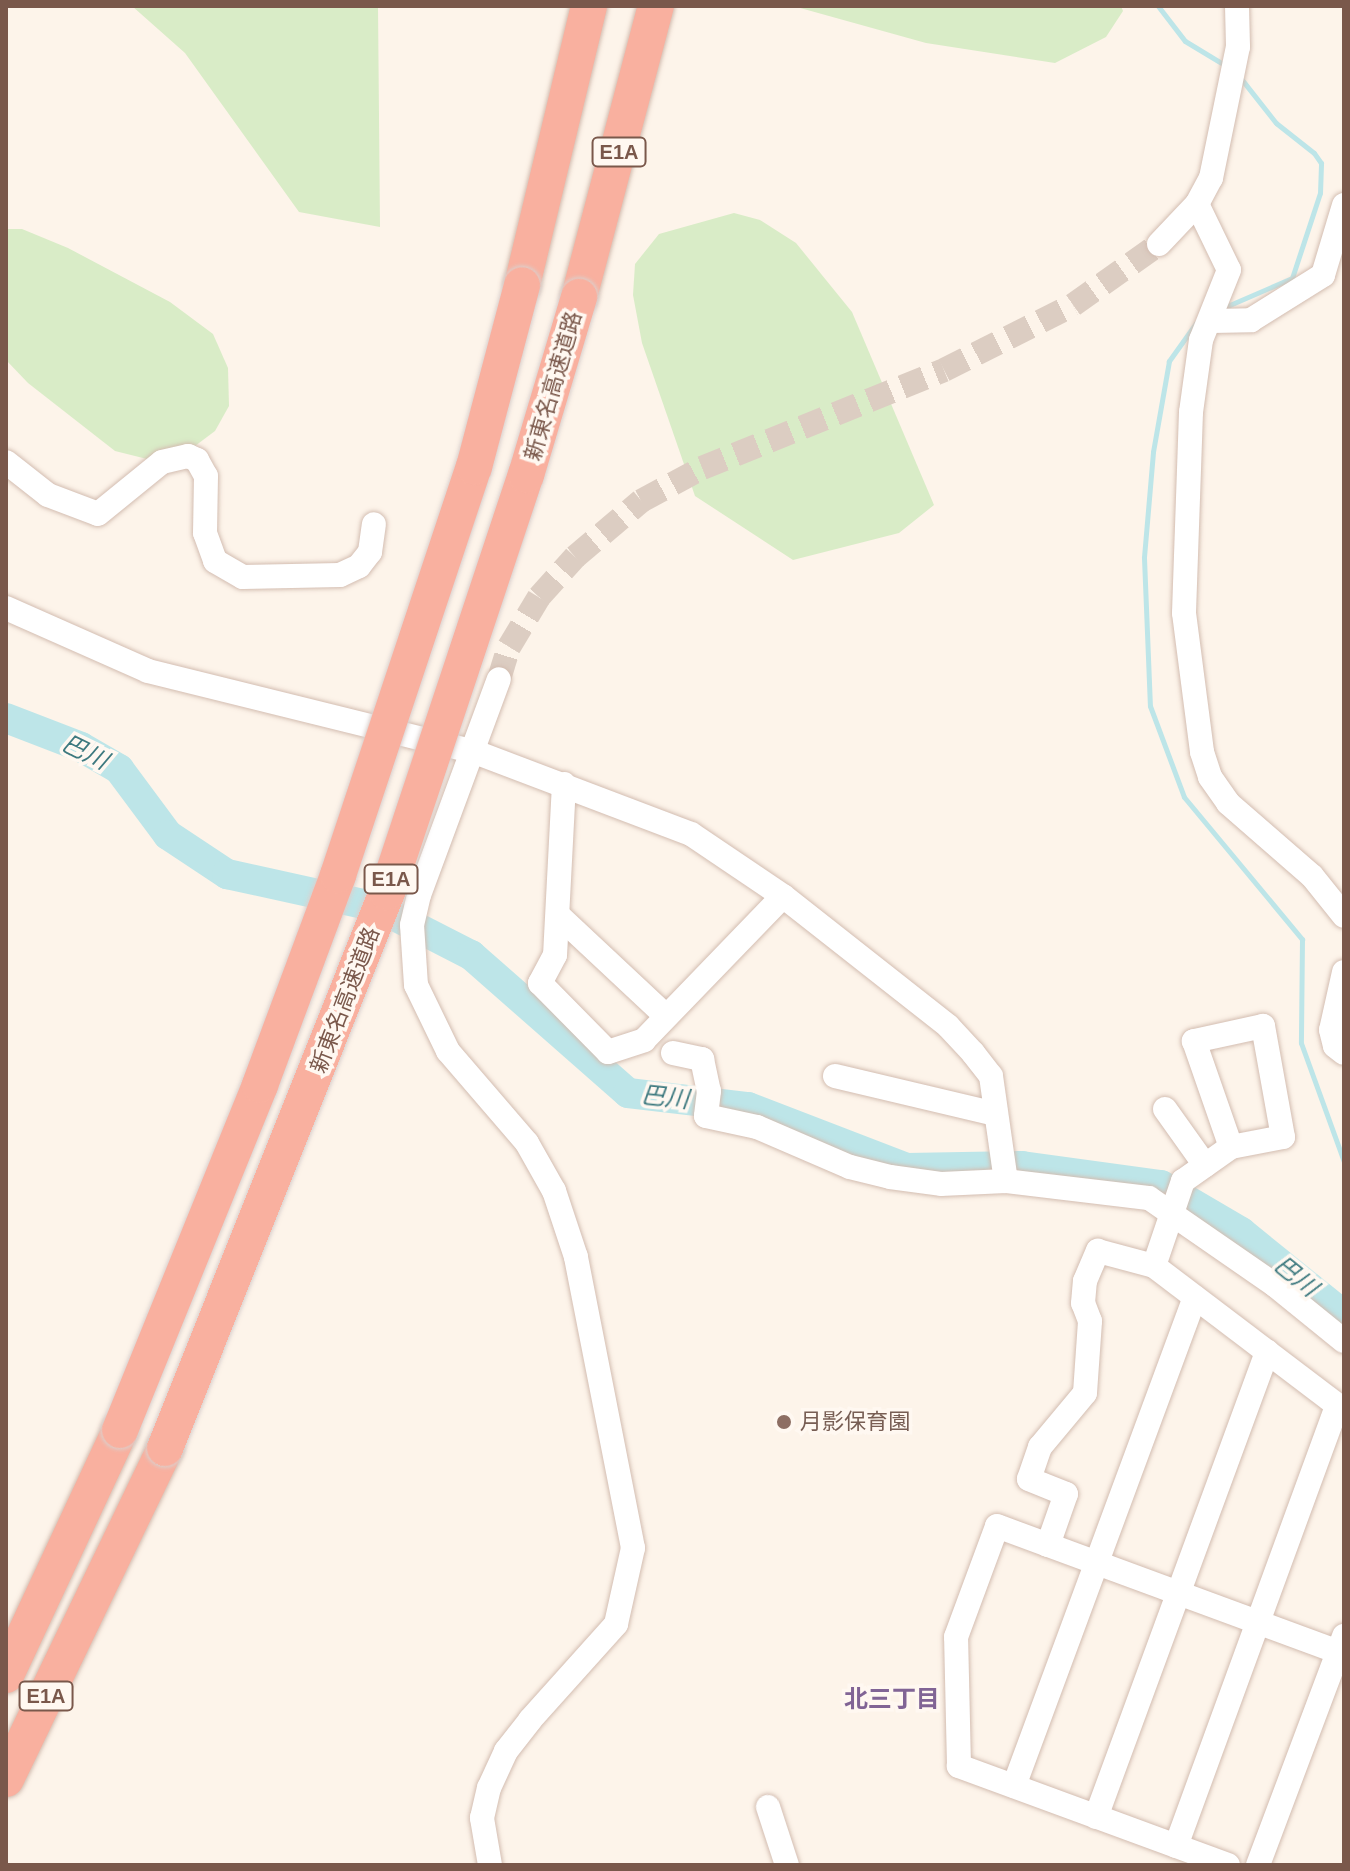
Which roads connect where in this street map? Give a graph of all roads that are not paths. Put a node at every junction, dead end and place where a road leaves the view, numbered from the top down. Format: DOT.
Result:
graph roads {
  1 [pos="589,6"];
  2 [pos="656,6"];
  3 [pos="1237,6"];
  4 [pos="1197,204"];
  5 [pos="1344,205"];
  6 [pos="1159,244"];
  7 [pos="1212,321"];
  8 [pos="6,462"];
  9 [pos="374,524"];
  10 [pos="6,608"];
  11 [pos="499,679"];
  12 [pos="475,752"];
  13 [pos="564,784"];
  14 [pos="783,896"];
  15 [pos="559,916"];
  16 [pos="1344,916"];
  17 [pos="1344,972"];
  18 [pos="666,1016"];
  19 [pos="673,1053"];
  20 [pos="1344,1053"];
  21 [pos="835,1076"];
  22 [pos="1165,1109"];
  23 [pos="996,1114"];
  24 [pos="1231,1147"];
  25 [pos="1205,1165"];
  26 [pos="1004,1169"];
  27 [pos="1176,1199"];
  28 [pos="1154,1266"];
  29 [pos="1195,1297"];
  30 [pos="1344,1341"];
  31 [pos="1267,1351"];
  32 [pos="1341,1407"];
  33 [pos="1048,1545"];
  34 [pos="1097,1563"];
  35 [pos="1178,1593"];
  36 [pos="1257,1622"];
  37 [pos="1342,1647"];
  38 [pos="6,1675"];
  39 [pos="6,1779"];
  40 [pos="1014,1786"];
  41 [pos="768,1807"];
  42 [pos="1096,1817"];
  43 [pos="1176,1846"];
  44 [pos="490,1865"];
  45 [pos="787,1865"];
  46 [pos="1228,1865"];
  47 [pos="1258,1865"];
  1 -- 38 [label="highway, E1A, bridge"];
  2 -- 39 [label="highway, 新東名高速道路 / E1A, bridge"];
  3 -- 4 [label="street"];
  4 -- 6 [label="street"];
  4 -- 7 [label="street"];
  5 -- 7 [label="street"];
  7 -- 16 [label="street"];
  8 -- 9 [label="street"];
  10 -- 12 [label="street"];
  11 -- 12 [label="street"];
  12 -- 13 [label="street"];
  12 -- 44 [label="street"];
  13 -- 14 [label="street"];
  13 -- 15 [label="street"];
  14 -- 18 [label="street"];
  14 -- 23 [label="street"];
  15 -- 18 [label="street"];
  15 -- 18 [label="street"];
  17 -- 20 [label="street"];
  19 -- 26 [label="street"];
  21 -- 23 [label="street"];
  22 -- 25 [label="street"];
  23 -- 26 [label="street"];
  24 -- 24 [label="street"];
  24 -- 25 [label="street"];
  25 -- 27 [label="street"];
  26 -- 27 [label="street"];
  27 -- 28 [label="street"];
  27 -- 30 [label="street"];
  28 -- 29 [label="street"];
  28 -- 33 [label="street"];
  29 -- 31 [label="street"];
  29 -- 34 [label="street"];
  31 -- 32 [label="street"];
  31 -- 35 [label="street"];
  32 -- 36 [label="street"];
  33 -- 34 [label="street"];
  33 -- 40 [label="street"];
  34 -- 35 [label="street"];
  34 -- 40 [label="street"];
  35 -- 36 [label="street"];
  35 -- 42 [label="street"];
  36 -- 37 [label="street"];
  36 -- 43 [label="street"];
  37 -- 47 [label="street"];
  40 -- 42 [label="street"];
  41 -- 45 [label="street"];
  42 -- 43 [label="street"];
  43 -- 46 [label="street"];
}
